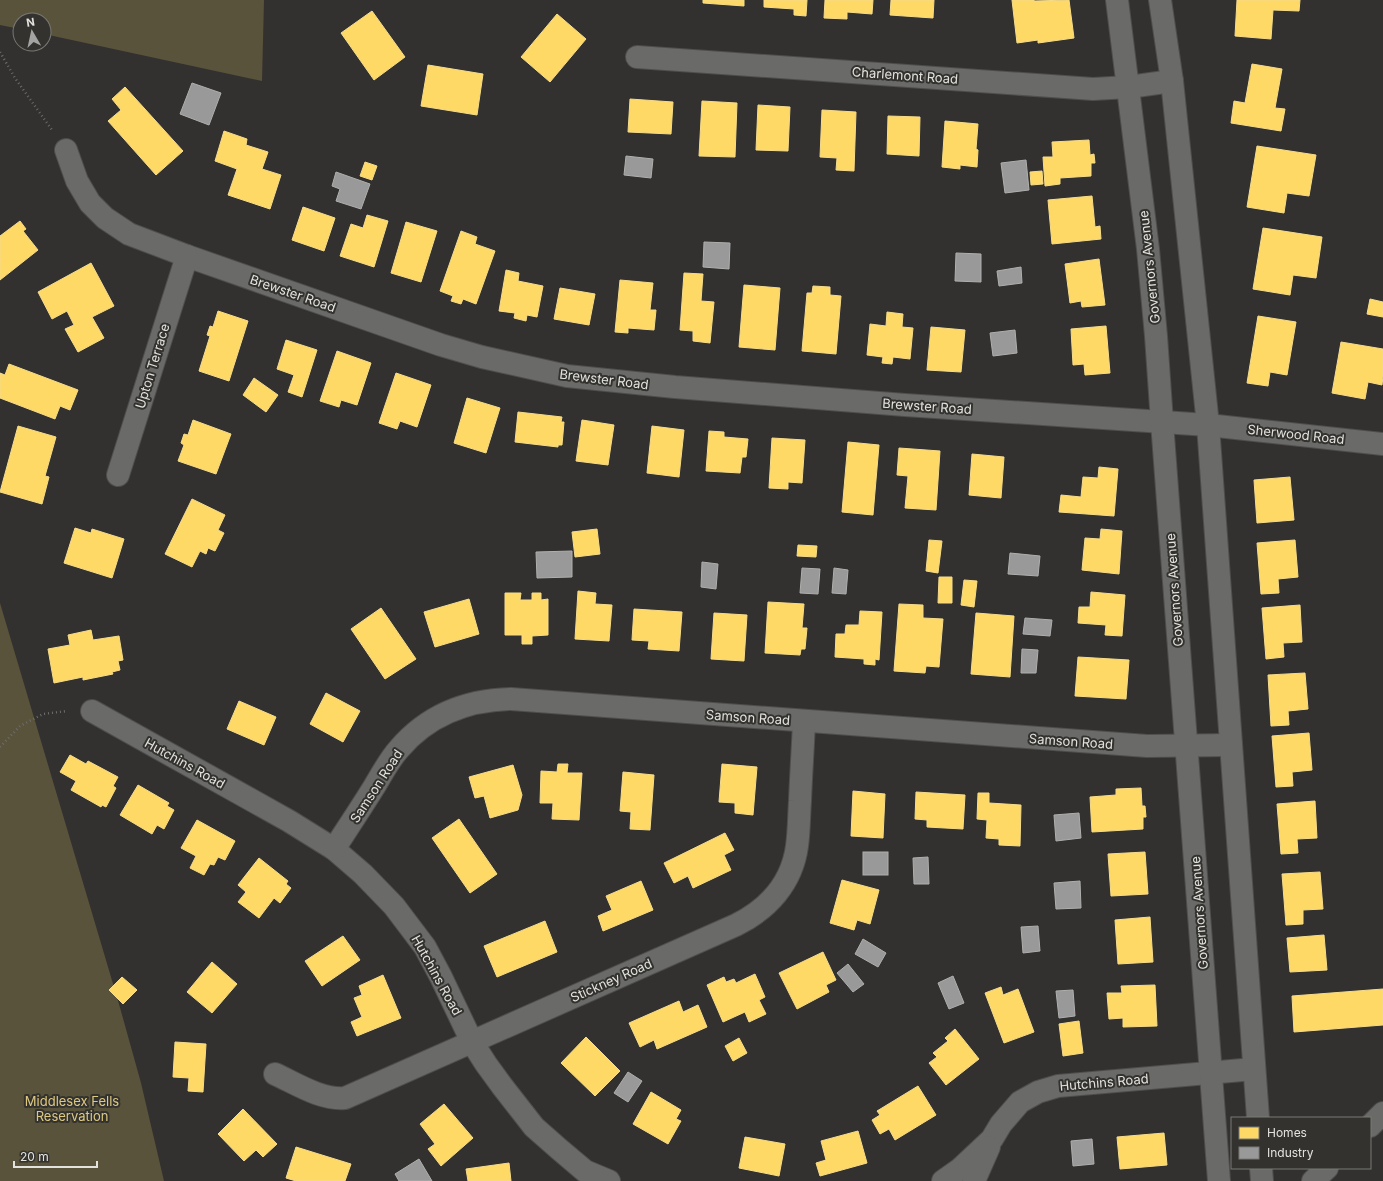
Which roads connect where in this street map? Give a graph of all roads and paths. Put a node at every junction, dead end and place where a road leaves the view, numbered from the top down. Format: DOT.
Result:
graph roads {
  1 [pos="1117,0"];
  2 [pos="1160,0"];
  3 [pos="0,52"];
  4 [pos="637,57"];
  5 [pos="1172,81"];
  6 [pos="1129,87"];
  7 [pos="66,150"];
  8 [pos="187,256"];
  9 [pos="1162,422"];
  10 [pos="1208,425"];
  11 [pos="1383,444"];
  12 [pos="118,475"];
  13 [pos="92,711"];
  14 [pos="804,722"];
  15 [pos="1231,745"];
  16 [pos="1186,746"];
  17 [pos="0,747"];
  18 [pos="334,849"];
  19 [pos="472,1042"];
  20 [pos="1254,1070"];
  21 [pos="1211,1073"];
  22 [pos="275,1074"];
  23 [pos="1383,1113"];
  24 [pos="1258,1117"];
  25 [pos="1371,1125"];
  26 [pos="992,1140"];
  27 [pos="1261,1169"];
  28 [pos="1326,1169"];
  29 [pos="583,1176"];
  30 [pos="609,1181"];
  31 [pos="943,1181"];
  32 [pos="974,1181"];
  33 [pos="1218,1181"];
  34 [pos="1262,1181"];
  35 [pos="1313,1181"];
  1 -- 6 [label="street, Governors Avenue"];
  2 -- 5 [label="street"];
  3 -- 7 [label="path"];
  4 -- 6 [label="street, Charlemont Road"];
  5 -- 6 [label="street, Charlemont Road"];
  5 -- 10 [label="street"];
  6 -- 9 [label="street, Governors Avenue"];
  7 -- 8 [label="street, Brewster Road"];
  8 -- 9 [label="street, Brewster Road"];
  8 -- 12 [label="street, Upton Terrace"];
  9 -- 10 [label="street, Brewster Road"];
  9 -- 16 [label="street, Governors Avenue"];
  10 -- 11 [label="street, Sherwood Road"];
  10 -- 15 [label="street"];
  13 -- 17 [label="path"];
  13 -- 18 [label="street, Hutchins Road"];
  14 -- 16 [label="street, Samson Road"];
  14 -- 18 [label="street, Samson Road"];
  14 -- 19 [label="street, Stickney Road"];
  15 -- 16 [label="street, Samson Road"];
  15 -- 20 [label="street"];
  16 -- 21 [label="street, Governors Avenue"];
  18 -- 19 [label="street, Hutchins Road"];
  19 -- 22 [label="street, Stickney Road"];
  19 -- 29 [label="street, Hutchins Road"];
  20 -- 21 [label="street, Hutchins Road"];
  20 -- 24 [label="street"];
  21 -- 26 [label="street, Hutchins Road"];
  21 -- 33 [label="street, Governors Avenue"];
  23 -- 25 [label="street"];
  26 -- 31 [label="street, Hutchins Road"];
  26 -- 32 [label="street"];
  27 -- 34 [label="street"];
  28 -- 35 [label="street"];
  29 -- 30 [label="street, Hutchins Road"];
}
